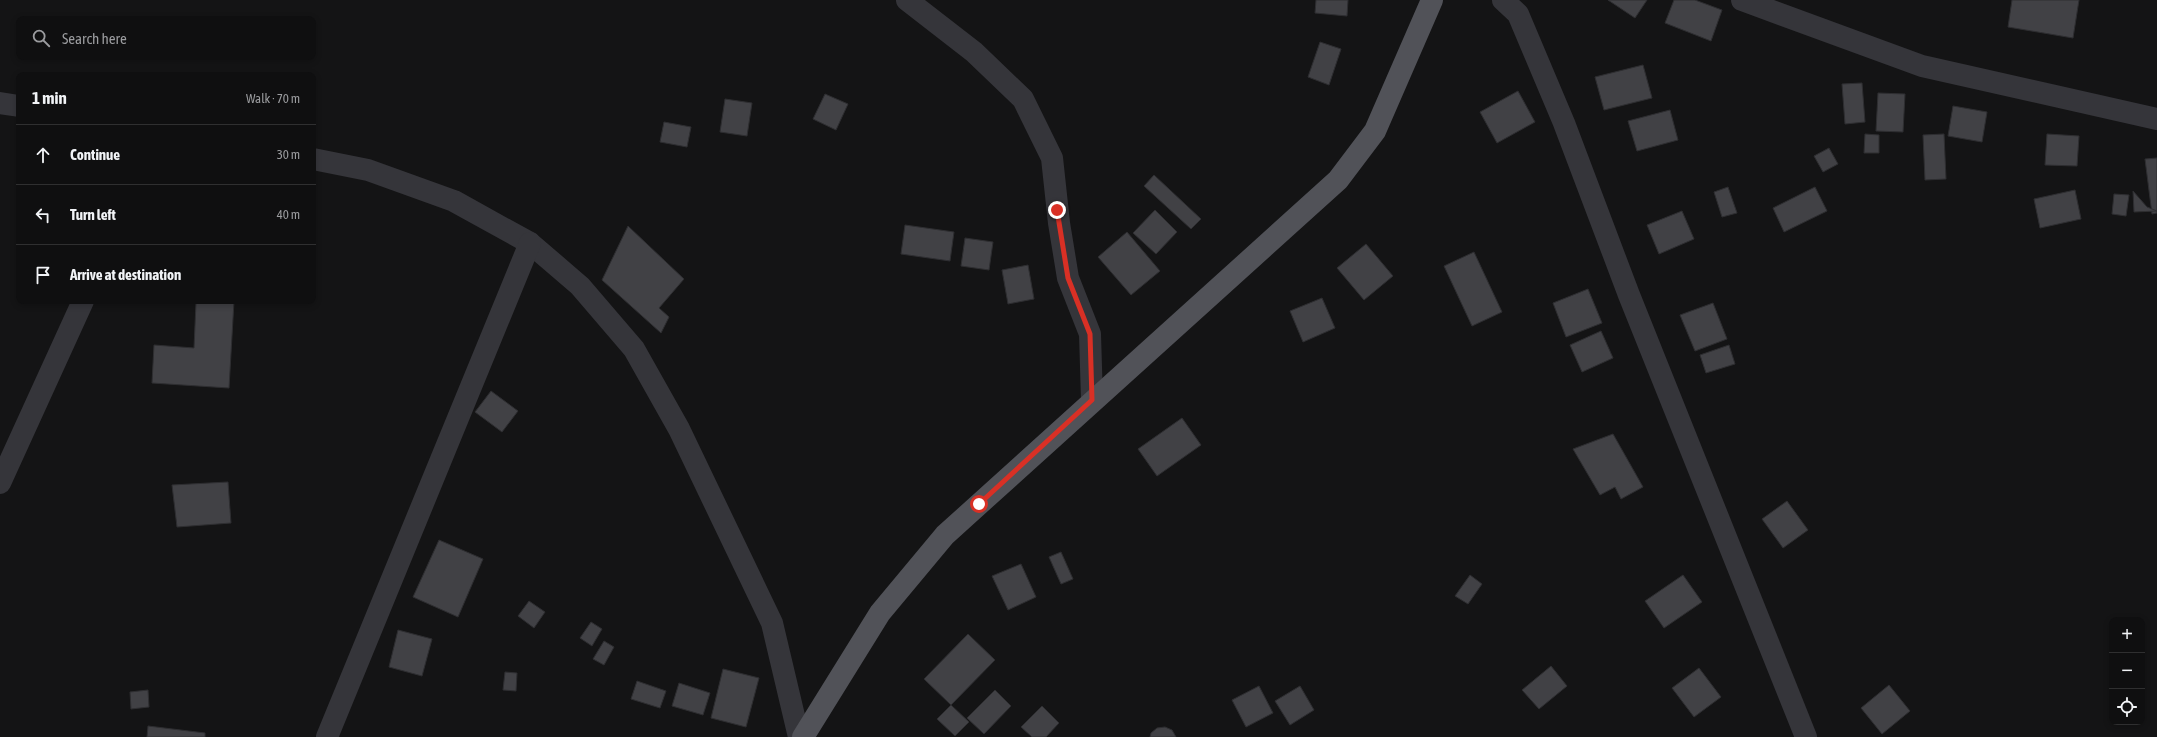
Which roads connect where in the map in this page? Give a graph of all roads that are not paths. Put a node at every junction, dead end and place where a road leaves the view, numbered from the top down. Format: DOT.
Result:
graph roads {
  1 [pos="907,0"];
  2 [pos="1432,0"];
  3 [pos="1503,0"];
  4 [pos="1742,0"];
  5 [pos="0,103"];
  6 [pos="16,106"];
  7 [pos="2157,119"];
  8 [pos="316,160"];
  9 [pos="530,243"];
  10 [pos="81,304"];
  11 [pos="1092,400"];
  12 [pos="0,483"];
  13 [pos="327,737"];
  14 [pos="799,737"];
  15 [pos="803,737"];
  16 [pos="1806,737"];
  1 -- 11 [label="street"];
  2 -- 11 [label="main road"];
  3 -- 16 [label="street"];
  4 -- 7 [label="street"];
  5 -- 6 [label="street"];
  8 -- 9 [label="street"];
  9 -- 13 [label="street"];
  9 -- 14 [label="street"];
  10 -- 12 [label="street"];
  11 -- 15 [label="main road"];
}
